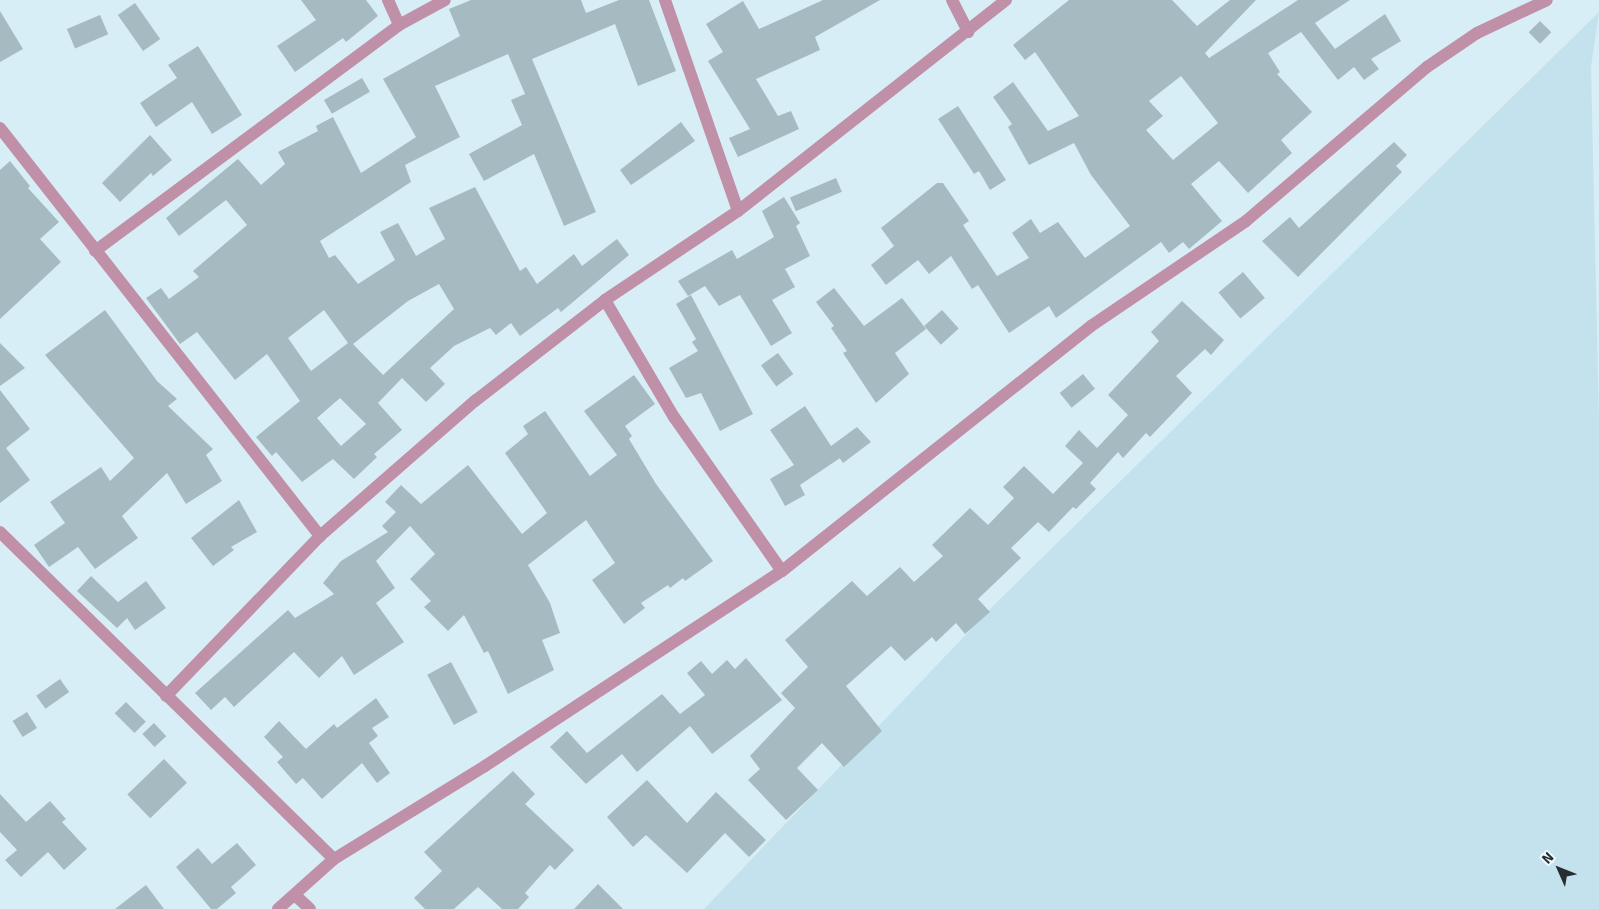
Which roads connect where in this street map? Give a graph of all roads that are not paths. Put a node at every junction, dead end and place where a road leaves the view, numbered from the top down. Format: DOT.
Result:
graph roads {
  1 [pos="388,0"];
  2 [pos="445,0"];
  3 [pos="665,0"];
  4 [pos="952,0"];
  5 [pos="1006,0"];
  6 [pos="1547,0"];
  7 [pos="399,25"];
  8 [pos="968,32"];
  9 [pos="0,128"];
  10 [pos="738,211"];
  11 [pos="95,251"];
  12 [pos="605,300"];
  13 [pos="0,532"];
  14 [pos="320,536"];
  15 [pos="782,571"];
  16 [pos="166,696"];
  17 [pos="334,859"];
  18 [pos="296,896"];
  19 [pos="278,909"];
  20 [pos="310,909"];
  1 -- 7 [label="street"];
  2 -- 7 [label="street"];
  3 -- 10 [label="street"];
  4 -- 8 [label="street"];
  5 -- 8 [label="street"];
  6 -- 15 [label="street"];
  7 -- 11 [label="street"];
  8 -- 10 [label="street"];
  9 -- 11 [label="street"];
  10 -- 12 [label="street"];
  11 -- 14 [label="street"];
  12 -- 14 [label="street"];
  12 -- 15 [label="street"];
  13 -- 16 [label="street"];
  14 -- 16 [label="street"];
  15 -- 17 [label="street"];
  16 -- 17 [label="street"];
  17 -- 18 [label="street"];
  18 -- 19 [label="street"];
  18 -- 20 [label="street"];
}
